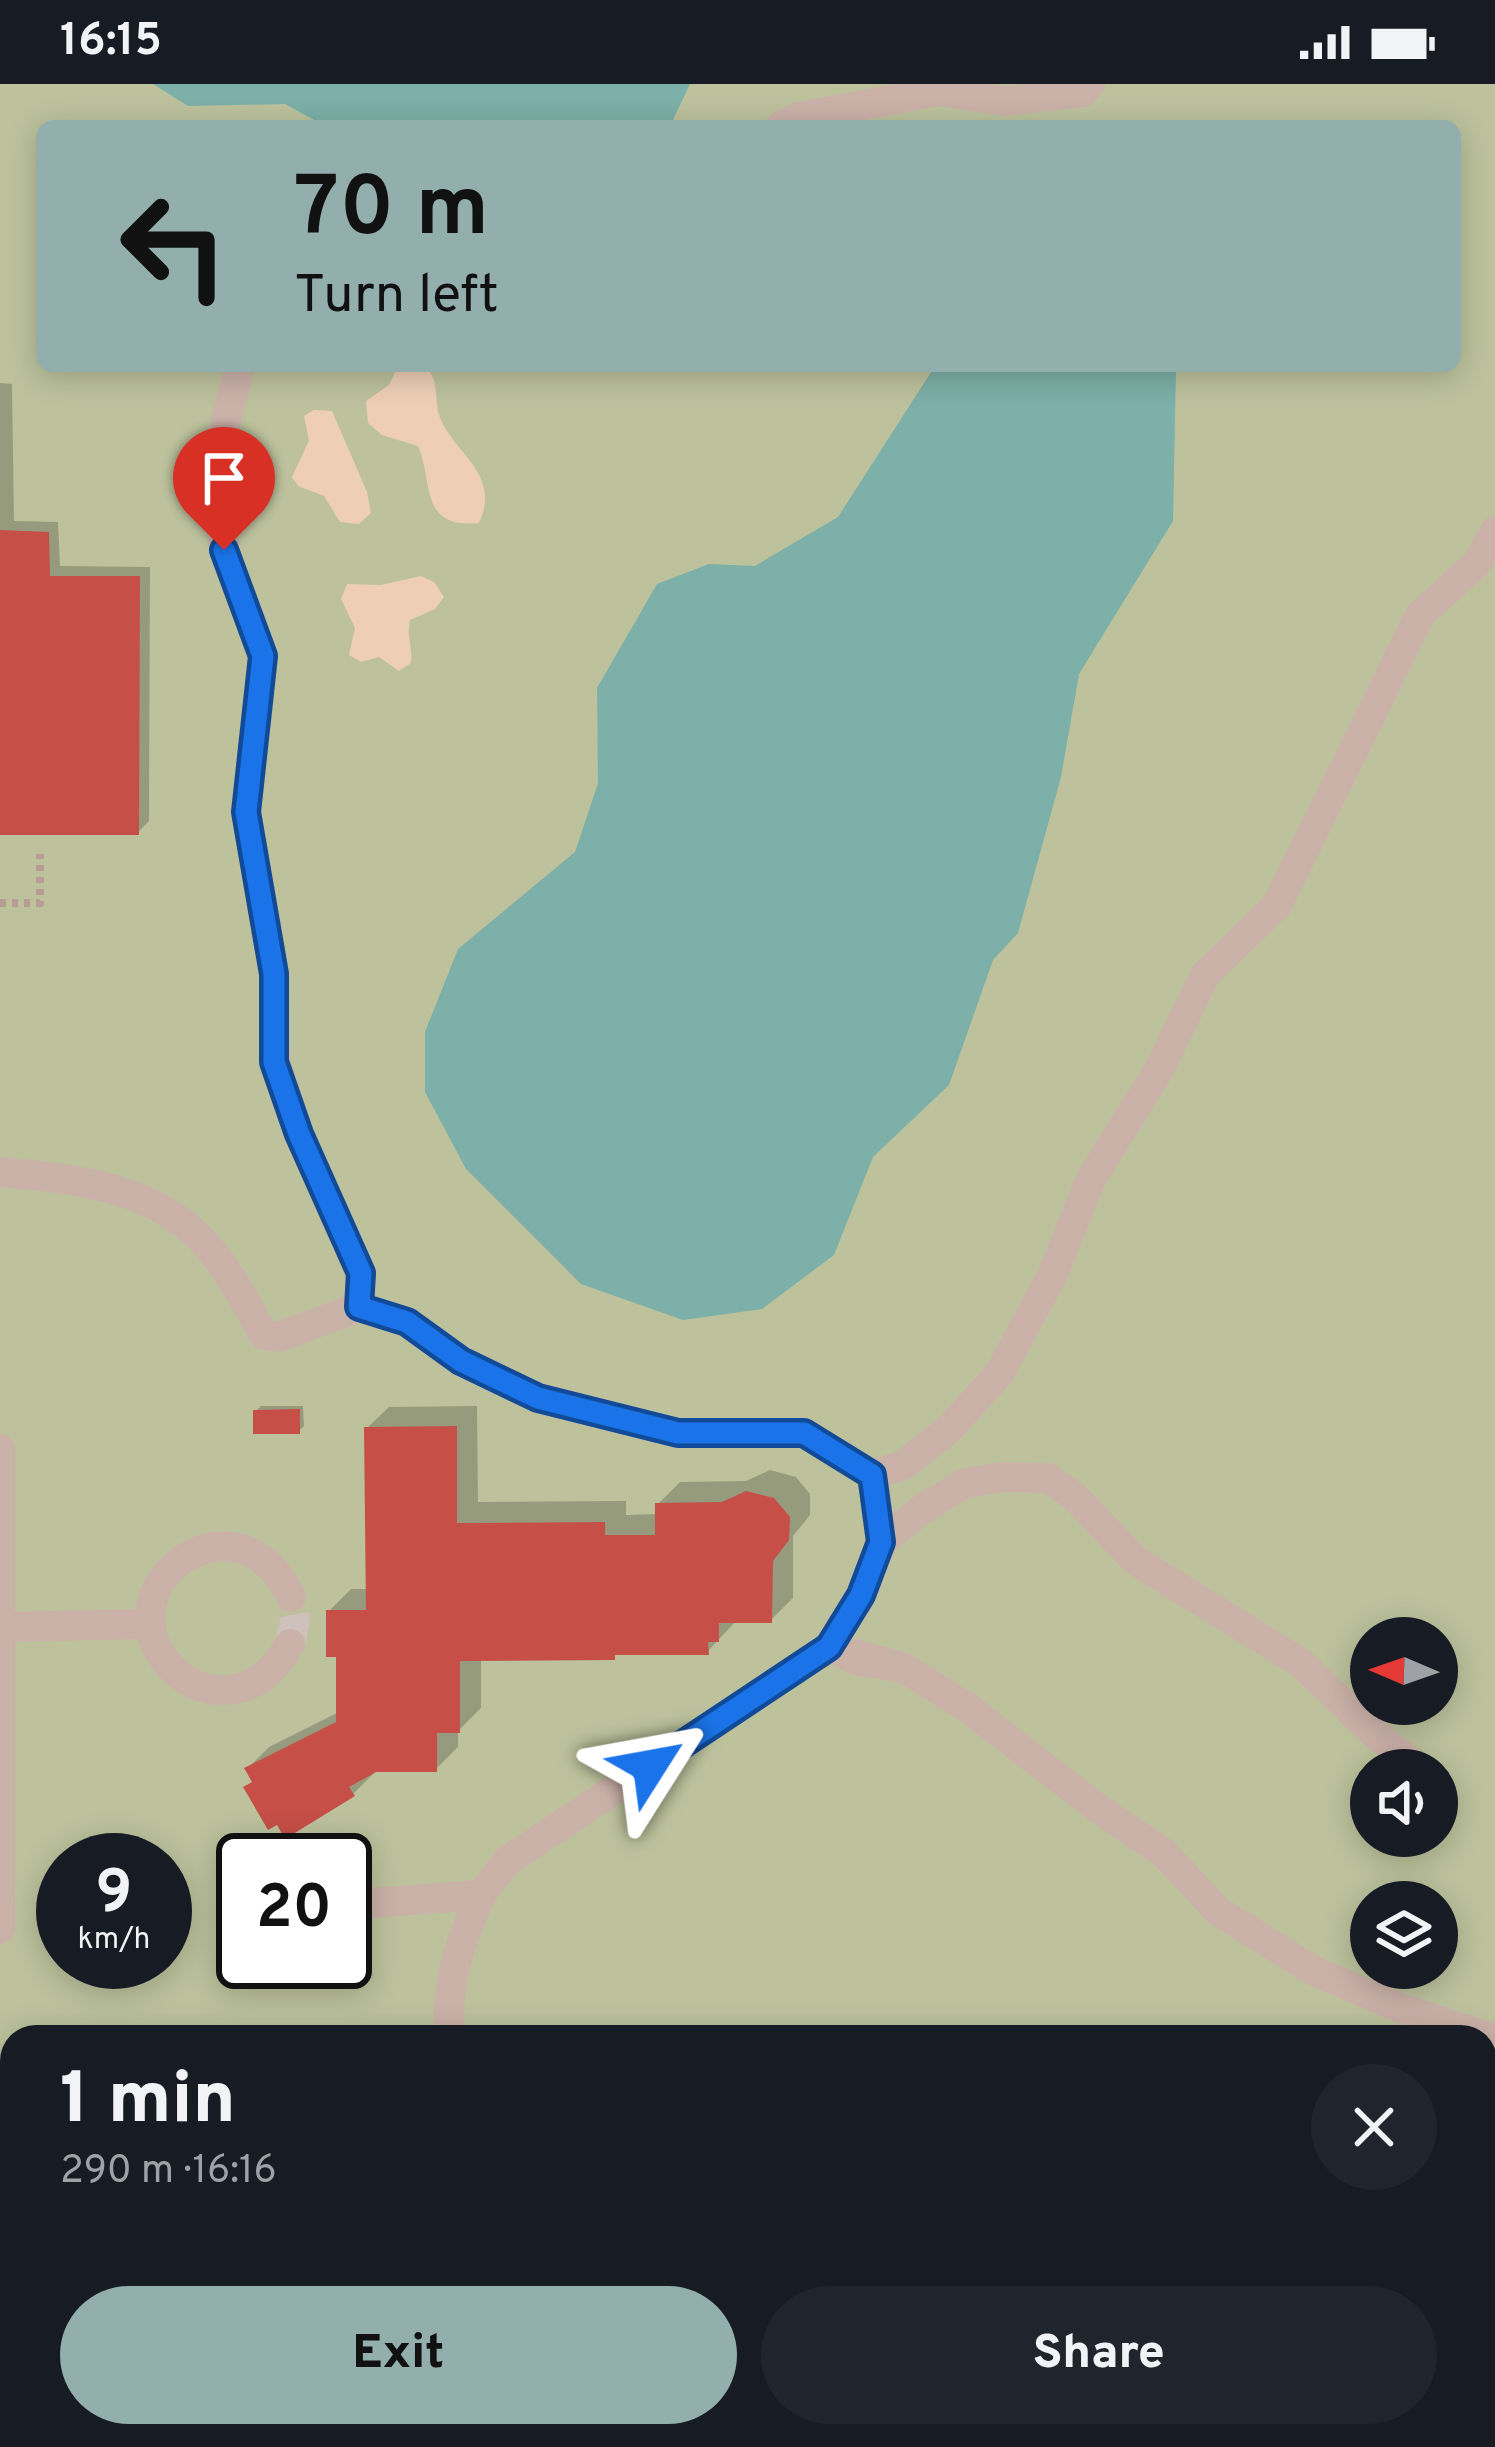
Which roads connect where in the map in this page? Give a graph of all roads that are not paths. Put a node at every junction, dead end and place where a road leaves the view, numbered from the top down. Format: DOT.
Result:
graph roads {
  1 [pos="1090,84"];
  2 [pos="793,120"];
  3 [pos="238,372"];
  4 [pos="1495,531"];
  5 [pos="0,1172"];
  6 [pos="359,1307"];
  7 [pos="0,1449"];
  8 [pos="872,1475"];
  9 [pos="881,1542"];
  10 [pos="291,1597"];
  11 [pos="151,1624"];
  12 [pos="1,1627"];
  13 [pos="290,1644"];
  14 [pos="829,1647"];
  15 [pos="1398,1749"];
  16 [pos="481,1895"];
  17 [pos="372,1903"];
  18 [pos="0,1929"];
  19 [pos="449,2025"];
  20 [pos="1454,2025"];
  1 -- 2 [label="lane"];
  3 -- 6 [label="lane"];
  4 -- 8 [label="lane"];
  5 -- 6 [label="lane"];
  6 -- 8 [label="lane"];
  7 -- 12 [label="lane"];
  8 -- 9 [label="lane"];
  9 -- 14 [label="lane"];
  9 -- 15 [label="lane"];
  10 -- 11 [label="lane"];
  11 -- 12 [label="lane"];
  11 -- 13 [label="lane"];
  12 -- 18 [label="lane"];
  14 -- 16 [label="lane"];
  14 -- 20 [label="lane"];
  16 -- 17 [label="lane"];
  16 -- 19 [label="lane"];
}
